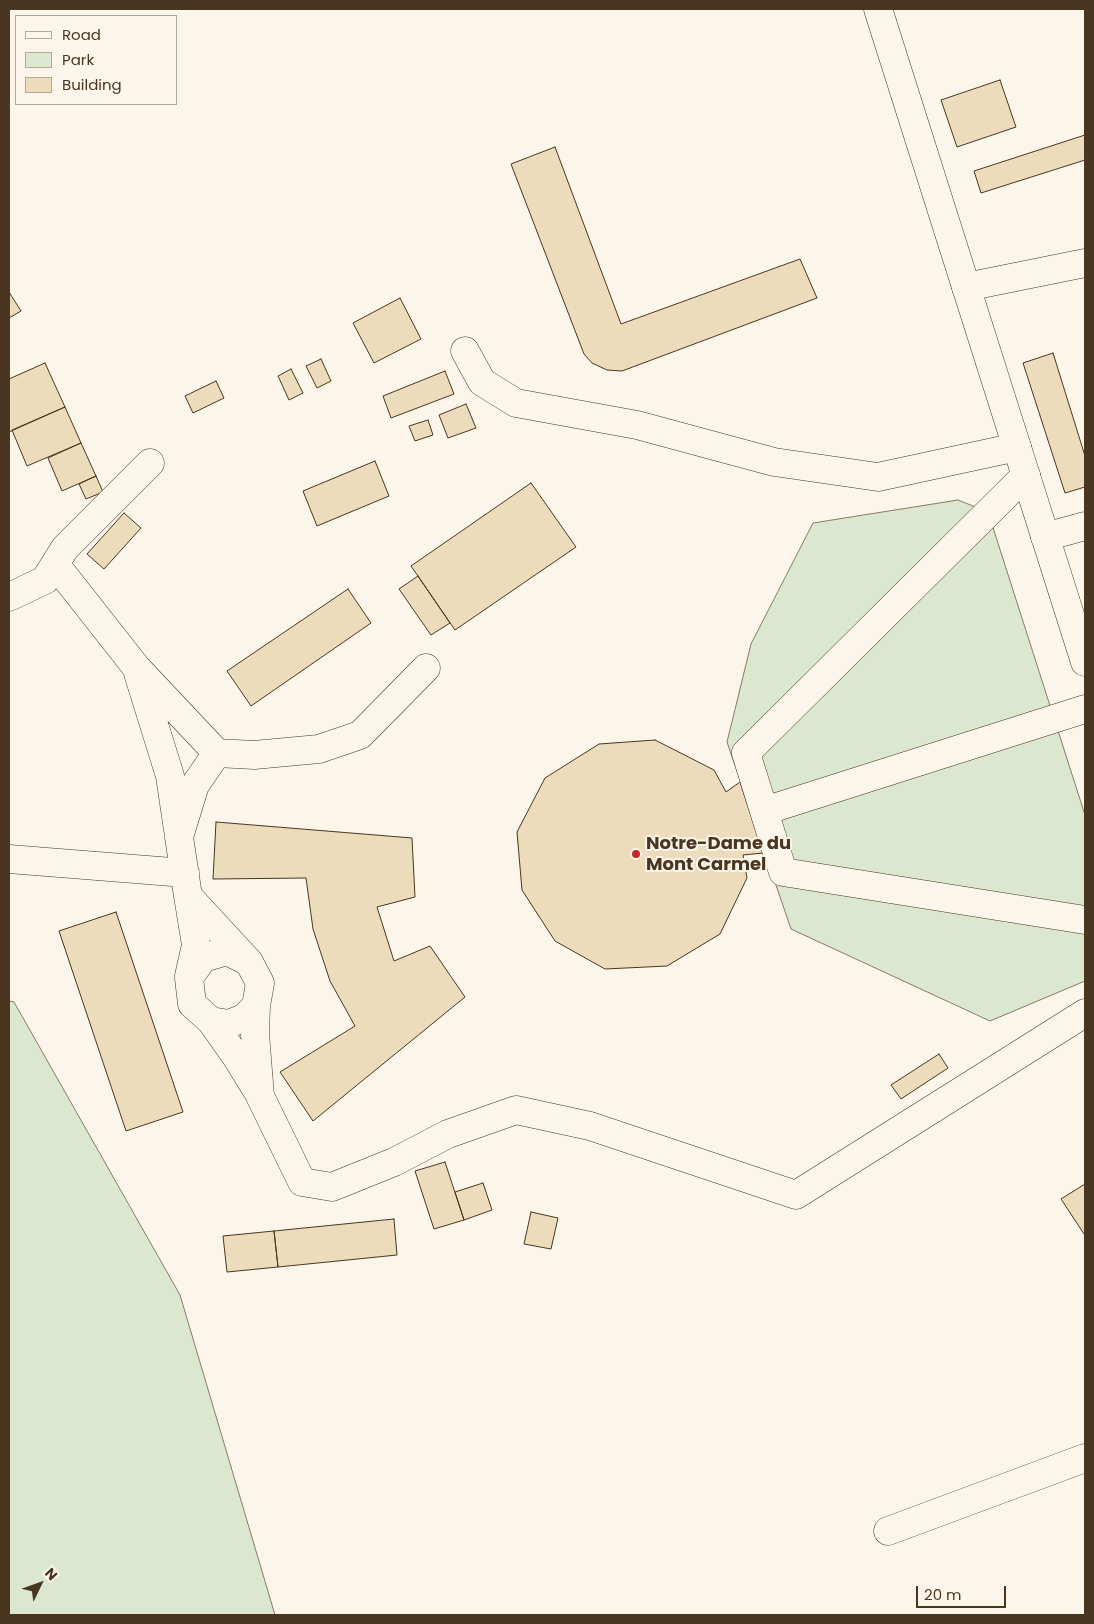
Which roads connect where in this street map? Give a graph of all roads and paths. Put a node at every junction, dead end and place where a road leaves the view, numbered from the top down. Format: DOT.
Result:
graph roads {
  1 [pos="878,9"];
  2 [pos="1085,263"];
  3 [pos="966,287"];
  4 [pos="464,350"];
  5 [pos="1017,446"];
  6 [pos="150,463"];
  7 [pos="1026,475"];
  8 [pos="1085,526"];
  9 [pos="1045,537"];
  10 [pos="55,564"];
  11 [pos="9,598"];
  12 [pos="1083,649"];
  13 [pos="136,667"];
  14 [pos="426,668"];
  15 [pos="1085,709"];
  16 [pos="217,753"];
  17 [pos="764,811"];
  18 [pos="178,837"];
  19 [pos="9,859"];
  20 [pos="186,885"];
  21 [pos="1085,920"];
  22 [pos="249,962"];
  23 [pos="189,978"];
  24 [pos="256,1006"];
  25 [pos="1085,1013"];
  26 [pos="211,1021"];
  27 [pos="260,1096"];
  28 [pos="1085,1458"];
  29 [pos="888,1531"];
  1 -- 3 [label="street"];
  2 -- 3 [label="street"];
  3 -- 5 [label="street"];
  4 -- 5 [label="street"];
  5 -- 7 [label="street"];
  6 -- 10 [label="street"];
  7 -- 9 [label="street"];
  7 -- 17 [label="street"];
  8 -- 9 [label="street"];
  9 -- 12 [label="street"];
  10 -- 11 [label="street"];
  10 -- 13 [label="street"];
  13 -- 16 [label="street"];
  13 -- 18 [label="street"];
  14 -- 16 [label="street"];
  15 -- 17 [label="street"];
  16 -- 18 [label="street"];
  17 -- 21 [label="street"];
  18 -- 20 [label="street"];
  19 -- 20 [label="street"];
  20 -- 22 [label="street"];
  20 -- 23 [label="street"];
  22 -- 23 [label="street"];
  22 -- 24 [label="street"];
  23 -- 26 [label="street"];
  24 -- 26 [label="street"];
  24 -- 27 [label="street"];
  25 -- 27 [label="street"];
  26 -- 27 [label="street"];
  28 -- 29 [label="street"];
}
